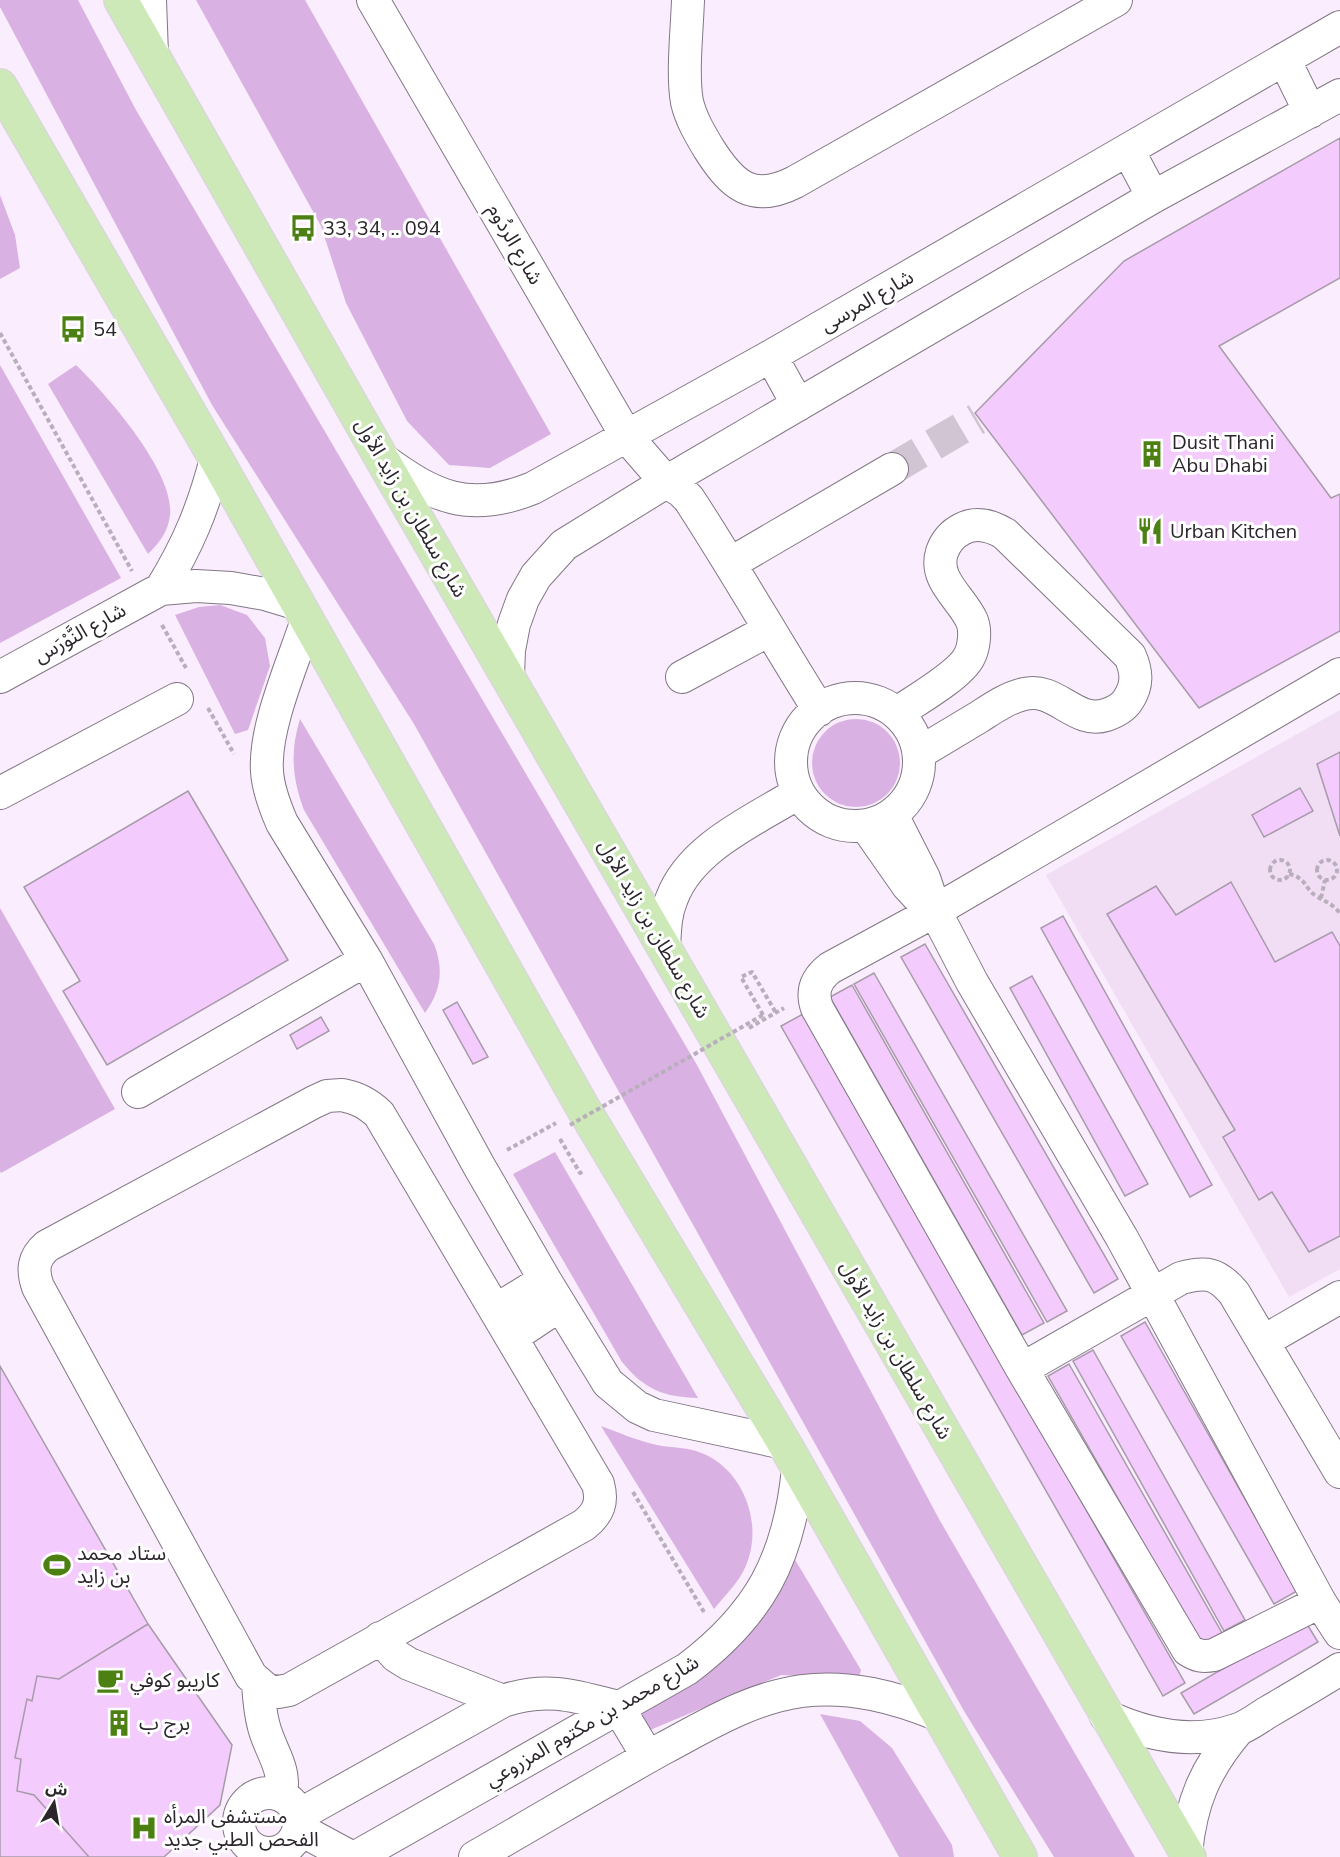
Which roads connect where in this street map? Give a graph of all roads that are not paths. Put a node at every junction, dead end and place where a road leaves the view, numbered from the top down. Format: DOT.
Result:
graph roads {
  1 [pos="121,0"];
  2 [pos="150,0"];
  3 [pos="373,0"];
  4 [pos="688,0"];
  5 [pos="1116,0"];
  6 [pos="1340,27"];
  7 [pos="152,54"];
  8 [pos="1284,59"];
  9 [pos="1340,96"];
  10 [pos="4,98"];
  11 [pos="1310,112"];
  12 [pos="1128,150"];
  13 [pos="1153,198"];
  14 [pos="771,356"];
  15 [pos="798,405"];
  16 [pos="627,437"];
  17 [pos="216,459"];
  18 [pos="382,459"];
  19 [pos="892,470"];
  20 [pos="666,482"];
  21 [pos="731,562"];
  22 [pos="161,589"];
  23 [pos="302,612"];
  24 [pos="769,630"];
  25 [pos="1340,674"];
  26 [pos="508,676"];
  27 [pos="0,677"];
  28 [pos="682,677"];
  29 [pos="177,699"];
  30 [pos="819,710"];
  31 [pos="897,713"];
  32 [pos="920,753"];
  33 [pos="0,793"];
  34 [pos="798,793"];
  35 [pos="879,820"];
  36 [pos="935,911"];
  37 [pos="664,948"];
  38 [pos="366,960"];
  39 [pos="138,1092"];
  40 [pos="553,1292"];
  41 [pos="1152,1296"];
  42 [pos="1340,1297"];
  43 [pos="504,1324"];
  44 [pos="1264,1341"];
  45 [pos="1022,1369"];
  46 [pos="791,1456"];
  47 [pos="1340,1472"];
  48 [pos="1320,1602"];
  49 [pos="1340,1633"];
  50 [pos="380,1638"];
  51 [pos="1340,1669"];
  52 [pos="258,1684"];
  53 [pos="503,1701"];
  54 [pos="618,1707"];
  55 [pos="939,1715"];
  56 [pos="1106,1716"];
  57 [pos="1238,1730"];
  58 [pos="648,1757"];
  59 [pos="293,1813"];
  60 [pos="262,1855"];
  61 [pos="1187,1855"];
  62 [pos="351,1857"];
  63 [pos="356,1857"];
  64 [pos="475,1857"];
  65 [pos="1020,1857"];
  1 -- 7 [label="main road, شارع سلطان بن زايد الأول"];
  2 -- 7 [label="street"];
  3 -- 16 [label="street, شارع الردُوم"];
  4 -- 5 [label="street"];
  6 -- 8 [label="street, شارع المرسى"];
  7 -- 18 [label="main road, شارع سلطان بن زايد الأول"];
  8 -- 11 [label="street"];
  8 -- 12 [label="street, شارع المرسى"];
  9 -- 11 [label="street"];
  10 -- 17 [label="main road"];
  11 -- 13 [label="street"];
  12 -- 13 [label="street"];
  12 -- 14 [label="street, شارع المرسى"];
  13 -- 15 [label="street"];
  14 -- 15 [label="street"];
  14 -- 16 [label="street, شارع المرسى"];
  15 -- 20 [label="street"];
  16 -- 18 [label="street, شارع المرسى"];
  16 -- 20 [label="street, شارع الردُوم"];
  17 -- 22 [label="street, شارع النَّوْرَس"];
  17 -- 23 [label="main road"];
  18 -- 26 [label="main road, شارع سلطان بن زايد الأول"];
  19 -- 21 [label="street"];
  20 -- 21 [label="street, شارع الردُوم"];
  20 -- 26 [label="street"];
  21 -- 24 [label="street, شارع الردُوم"];
  22 -- 23 [label="street, شارع النَّوْرَس"];
  22 -- 27 [label="street, شارع النَّوْرَس"];
  23 -- 38 [label="street"];
  23 -- 46 [label="main road"];
  24 -- 28 [label="street"];
  24 -- 30 [label="street, شارع الردُوم"];
  25 -- 36 [label="street"];
  26 -- 37 [label="main road, شارع سلطان بن زايد الأول"];
  29 -- 33 [label="street"];
  30 -- 31 [label="street"];
  30 -- 34 [label="street"];
  31 -- 32 [label="street"];
  31 -- 32 [label="street"];
  32 -- 35 [label="street"];
  34 -- 35 [label="street"];
  34 -- 37 [label="street"];
  35 -- 36 [label="street"];
  36 -- 41 [label="street"];
  36 -- 45 [label="street"];
  37 -- 56 [label="main road, شارع سلطان بن زايد الأول"];
  38 -- 39 [label="street"];
  38 -- 40 [label="street"];
  40 -- 43 [label="street"];
  40 -- 46 [label="street"];
  41 -- 44 [label="street"];
  41 -- 45 [label="street"];
  41 -- 48 [label="street"];
  42 -- 44 [label="street"];
  43 -- 50 [label="street"];
  43 -- 52 [label="street"];
  44 -- 47 [label="street"];
  45 -- 48 [label="street"];
  46 -- 54 [label="street, شارع محمد بن مكتوم المزروعي"];
  46 -- 55 [label="main road"];
  48 -- 49 [label="street"];
  50 -- 52 [label="street"];
  50 -- 53 [label="street"];
  51 -- 57 [label="street"];
  52 -- 59 [label="street"];
  53 -- 54 [label="street"];
  53 -- 59 [label="street"];
  54 -- 58 [label="street"];
  54 -- 63 [label="street, شارع محمد بن مكتوم المزروعي"];
  55 -- 58 [label="street"];
  55 -- 65 [label="main road"];
  56 -- 57 [label="street"];
  56 -- 61 [label="main road, شارع سلطان بن زايد الأول"];
  57 -- 61 [label="street"];
  58 -- 64 [label="street"];
  59 -- 60 [label="street"];
  59 -- 60 [label="street"];
  59 -- 62 [label="street"];
}
